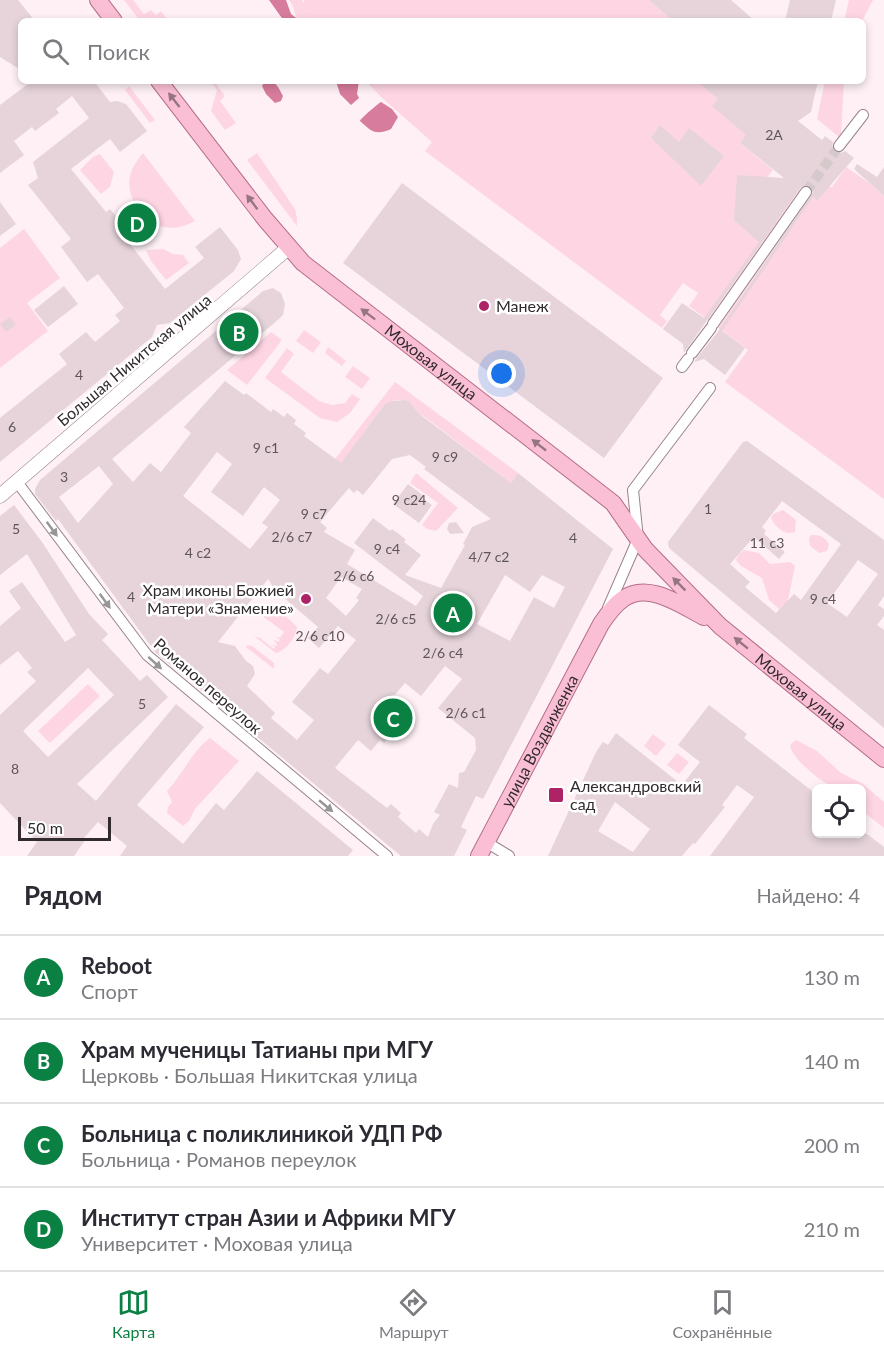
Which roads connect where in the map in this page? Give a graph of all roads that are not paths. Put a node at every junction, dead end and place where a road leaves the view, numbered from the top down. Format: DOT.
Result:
graph roads {
  1 [pos="98,0"];
  2 [pos="112,18"];
  3 [pos="161,84"];
  4 [pos="863,115"];
  5 [pos="839,147"];
  6 [pos="806,192"];
  7 [pos="288,248"];
  8 [pos="688,360"];
  9 [pos="710,388"];
  10 [pos="17,482"];
  11 [pos="0,496"];
  12 [pos="638,539"];
  13 [pos="663,596"];
  14 [pos="601,624"];
  15 [pos="720,626"];
  16 [pos="884,759"];
  17 [pos="483,849"];
  18 [pos="387,856"];
  19 [pos="509,856"];
  1 -- 2 [label="main road"];
  7 -- 3 [label="main road, Моховая улица, one-way"];
  4 -- 5 [label="street"];
  6 -- 8 [label="street"];
  7 -- 10 [label="street, Большая Никитская улица"];
  12 -- 7 [label="main road, Моховая улица, one-way"];
  9 -- 12 [label="street, улица Воздвиженка"];
  10 -- 11 [label="street, Большая Никитская улица"];
  10 -- 18 [label="street, Романов переулок, one-way"];
  12 -- 14 [label="street, улица Воздвиженка"];
  15 -- 12 [label="main road, Моховая улица, one-way"];
  13 -- 14 [label="main road, улица Воздвиженка"];
  13 -- 15 [label="main road, Моховая улица"];
  14 -- 17 [label="main road, улица Воздвиженка"];
  16 -- 15 [label="main road, Моховая улица, one-way"];
  17 -- 19 [label="street"];
}
